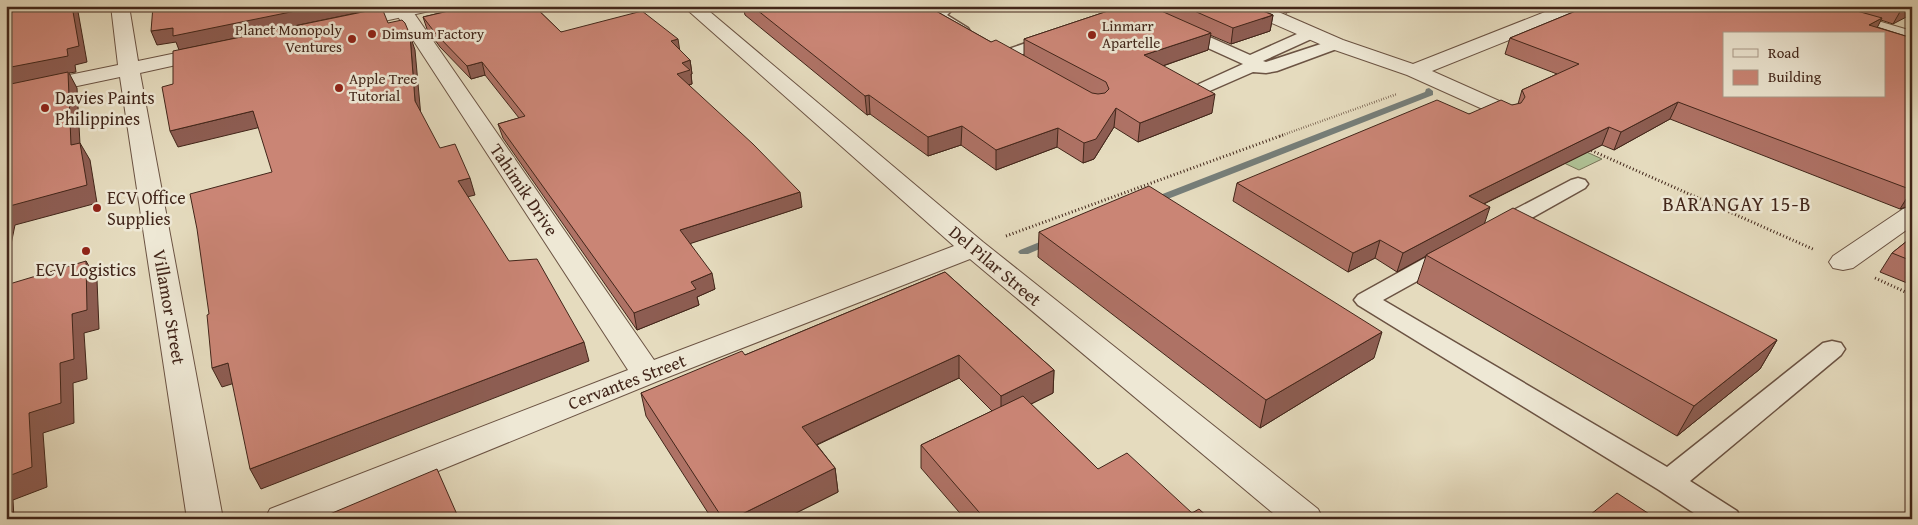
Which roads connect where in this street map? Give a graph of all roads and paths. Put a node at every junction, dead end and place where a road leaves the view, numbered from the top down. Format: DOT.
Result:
graph roads {
  1 [pos="120,6"];
  2 [pos="692,6"];
  3 [pos="949,6"];
  4 [pos="1249,6"];
  5 [pos="1577,6"];
  6 [pos="1806,6"];
  7 [pos="410,8"];
  8 [pos="1127,12"];
  9 [pos="328,27"];
  10 [pos="1071,33"];
  11 [pos="1312,33"];
  12 [pos="974,37"];
  13 [pos="1912,38"];
  14 [pos="1336,44"];
  15 [pos="990,46"];
  16 [pos="224,49"];
  17 [pos="1006,55"];
  18 [pos="1255,65"];
  19 [pos="1026,66"];
  20 [pos="129,69"];
  21 [pos="1414,71"];
  22 [pos="1435,80"];
  23 [pos="1205,88"];
  24 [pos="6,95"];
  25 [pos="1507,113"];
  26 [pos="1580,145"];
  27 [pos="1578,184"];
  28 [pos="1912,214"];
  29 [pos="973,248"];
  30 [pos="1843,262"];
  31 [pos="1912,295"];
  32 [pos="1832,349"];
  33 [pos="647,374"];
  34 [pos="1669,482"];
  35 [pos="206,519"];
  36 [pos="283,519"];
  37 [pos="1305,519"];
  38 [pos="1726,519"];
  1 -- 20 [label="street, Villamor Street"];
  2 -- 29 [label="street, Del Pilar Street"];
  3 -- 12 [label="lane"];
  4 -- 11 [label="street"];
  5 -- 21 [label="street"];
  6 -- 13 [label="street"];
  7 -- 9 [label="street"];
  7 -- 33 [label="street, Tahimik Drive"];
  8 -- 18 [label="lane"];
  10 -- 17 [label="lane"];
  11 -- 14 [label="street"];
  11 -- 18 [label="lane"];
  14 -- 18 [label="lane"];
  14 -- 21 [label="street"];
  15 -- 17 [label="lane"];
  16 -- 20 [label="street"];
  17 -- 19 [label="lane"];
  18 -- 23 [label="lane"];
  20 -- 24 [label="street"];
  20 -- 35 [label="street, Villamor Street"];
  21 -- 22 [label="street"];
  22 -- 25 [label="street"];
  22 -- 29 [label="path"];
  26 -- 30 [label="path"];
  27 -- 34 [label="lane"];
  28 -- 30 [label="street"];
  29 -- 33 [label="street, Cervantes Street"];
  29 -- 37 [label="street, Del Pilar Street"];
  30 -- 31 [label="path"];
  32 -- 34 [label="lane"];
  33 -- 36 [label="street, Cervantes Street"];
  34 -- 38 [label="lane"];
}
